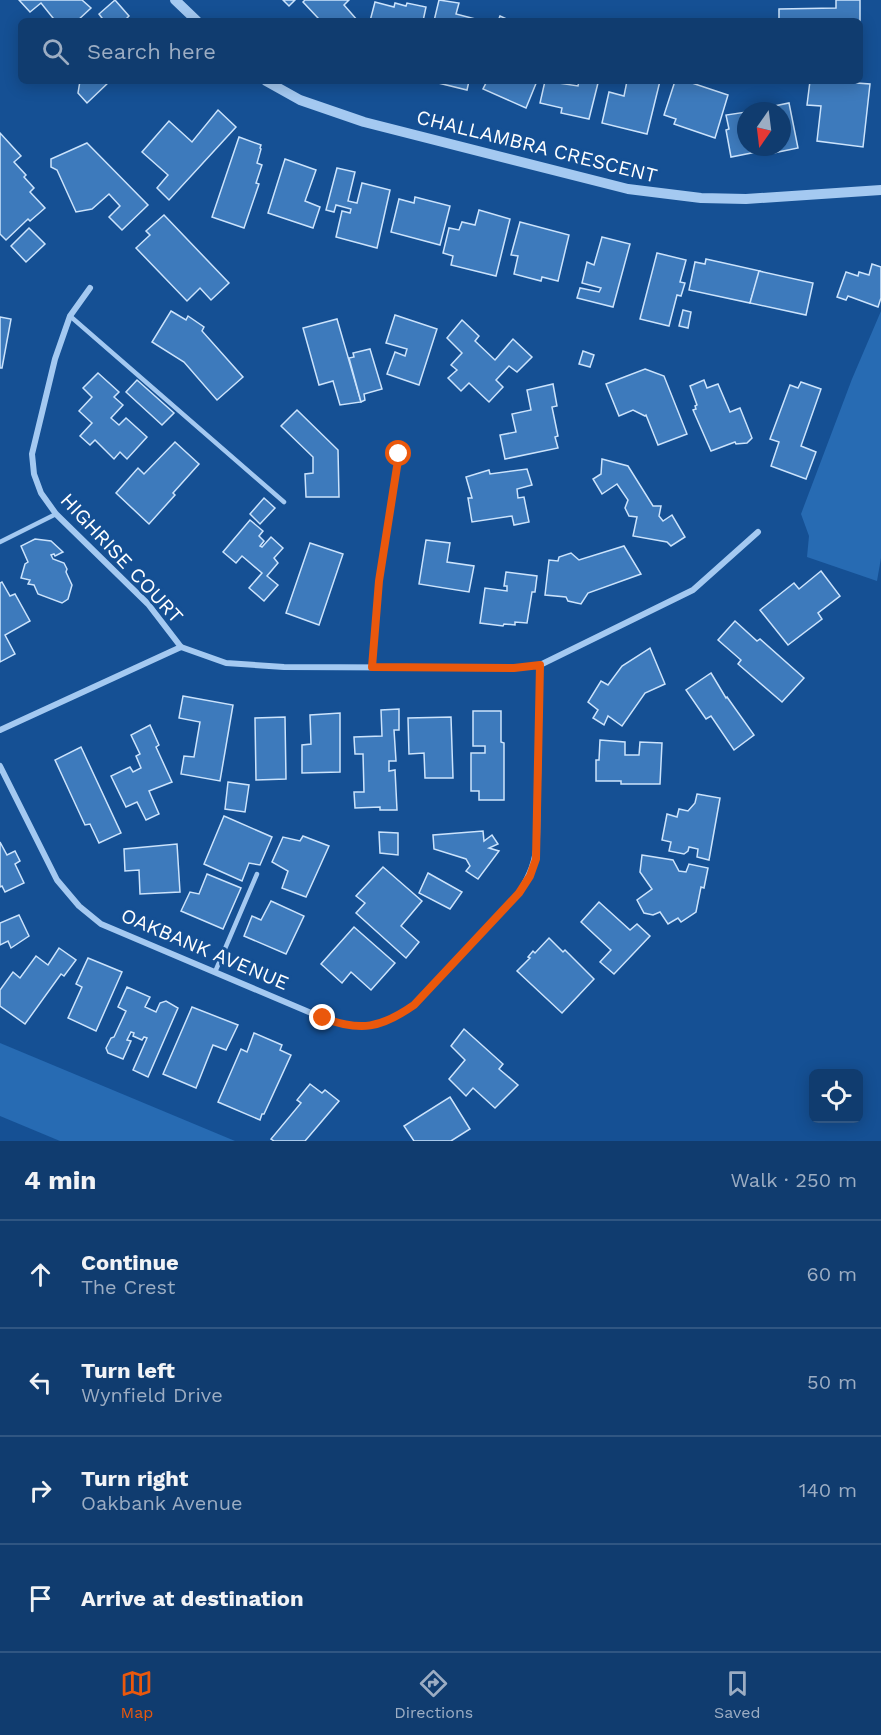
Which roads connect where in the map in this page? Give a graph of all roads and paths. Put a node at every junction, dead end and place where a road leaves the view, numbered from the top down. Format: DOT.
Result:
graph roads {
  1 [pos="175,0"];
  2 [pos="194,18"];
  3 [pos="271,84"];
  4 [pos="881,190"];
  5 [pos="90,288"];
  6 [pos="70,316"];
  7 [pos="399,454"];
  8 [pos="284,502"];
  9 [pos="56,514"];
  10 [pos="758,532"];
  11 [pos="0,542"];
  12 [pos="181,647"];
  13 [pos="540,665"];
  14 [pos="372,667"];
  15 [pos="0,730"];
  16 [pos="0,766"];
  17 [pos="257,874"];
  18 [pos="215,972"];
  1 -- 2 [label="street"];
  3 -- 4 [label="street, CHALLAMBRA CRESCENT"];
  5 -- 6 [label="street, HIGHRISE COURT"];
  6 -- 8 [label="lane"];
  6 -- 9 [label="street, HIGHRISE COURT"];
  7 -- 14 [label="street"];
  9 -- 11 [label="lane"];
  9 -- 12 [label="street, HIGHRISE COURT"];
  10 -- 13 [label="street"];
  12 -- 14 [label="street"];
  12 -- 15 [label="street"];
  13 -- 14 [label="street"];
  13 -- 18 [label="street, OAKBANK AVENUE"];
  16 -- 18 [label="street, OAKBANK AVENUE"];
  17 -- 18 [label="lane"];
}
